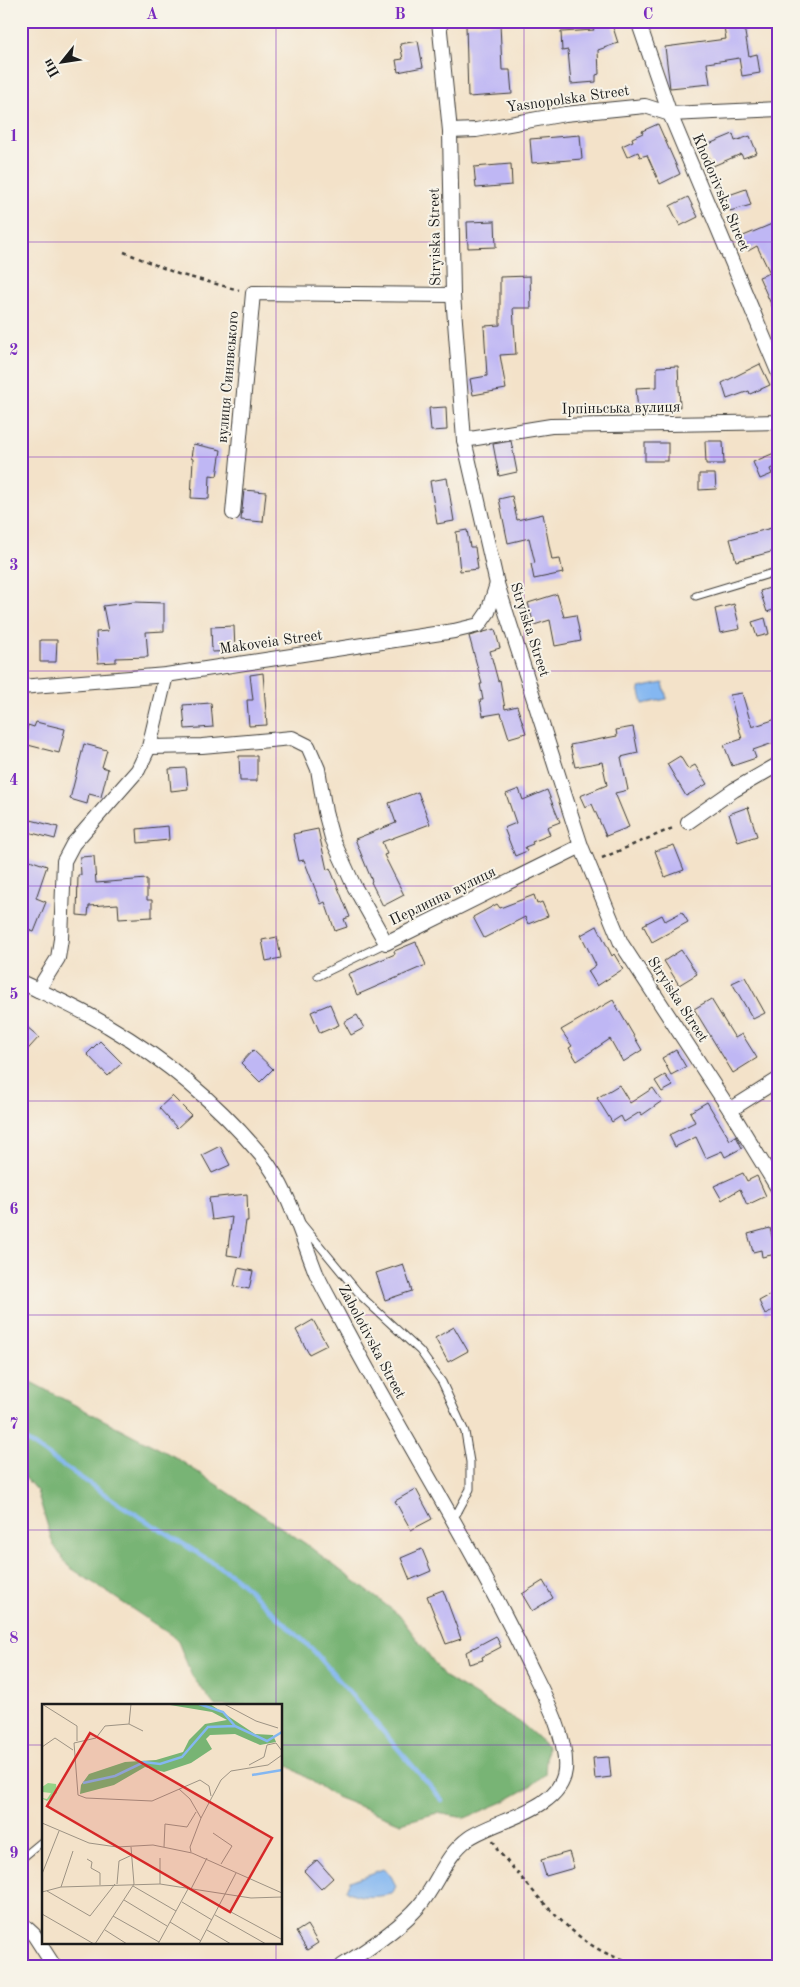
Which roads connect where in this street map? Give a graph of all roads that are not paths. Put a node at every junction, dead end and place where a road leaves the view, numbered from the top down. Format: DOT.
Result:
graph roads {
  1 [pos="439,21"];
  2 [pos="638,21"];
  3 [pos="779,109"];
  4 [pos="670,114"];
  5 [pos="450,131"];
  6 [pos="453,295"];
  7 [pos="779,374"];
  8 [pos="779,422"];
  9 [pos="464,440"];
  10 [pos="233,513"];
  11 [pos="779,571"];
  12 [pos="497,584"];
  13 [pos="696,596"];
  14 [pos="166,675"];
  15 [pos="21,687"];
  16 [pos="150,747"];
  17 [pos="779,764"];
  18 [pos="688,822"];
  19 [pos="581,846"];
  20 [pos="386,943"];
  21 [pos="318,976"];
  22 [pos="21,982"];
  23 [pos="38,990"];
  24 [pos="779,1079"];
  25 [pos="730,1110"];
  26 [pos="779,1190"];
  27 [pos="294,1214"];
  28 [pos="450,1514"];
  29 [pos="42,1842"];
  30 [pos="21,1859"];
  31 [pos="21,1923"];
  32 [pos="54,1966"];
  33 [pos="342,1966"];
  1 -- 5 [label="street, Stryiska Street"];
  2 -- 4 [label="street, Khodorivska Street"];
  3 -- 4 [label="street, Yasnopolska Street"];
  4 -- 5 [label="street, Yasnopolska Street"];
  4 -- 7 [label="street, Khodorivska Street"];
  5 -- 6 [label="street, Stryiska Street"];
  6 -- 9 [label="street, Stryiska Street"];
  6 -- 10 [label="street, вулиця Синявського"];
  8 -- 9 [label="street, Ірпіньська вулиця"];
  9 -- 12 [label="street, Stryiska Street"];
  11 -- 13 [label="lane"];
  12 -- 14 [label="street, Makoveia Street"];
  12 -- 19 [label="street, Stryiska Street"];
  14 -- 15 [label="street, Makoveia Street"];
  14 -- 16 [label="street"];
  16 -- 20 [label="street, Перлинна вулиця"];
  16 -- 23 [label="street"];
  17 -- 18 [label="street"];
  19 -- 20 [label="street, Перлинна вулиця"];
  19 -- 25 [label="street, Stryiska Street"];
  20 -- 21 [label="lane"];
  22 -- 23 [label="street, Zabolotivska Street"];
  23 -- 27 [label="street, Zabolotivska Street"];
  24 -- 25 [label="street"];
  25 -- 26 [label="street, Stryiska Street"];
  27 -- 28 [label="street, Zabolotivska Street"];
  27 -- 28 [label="lane"];
  28 -- 33 [label="street, Zabolotivska Street"];
  29 -- 30 [label="lane"];
  31 -- 32 [label="street"];
}
